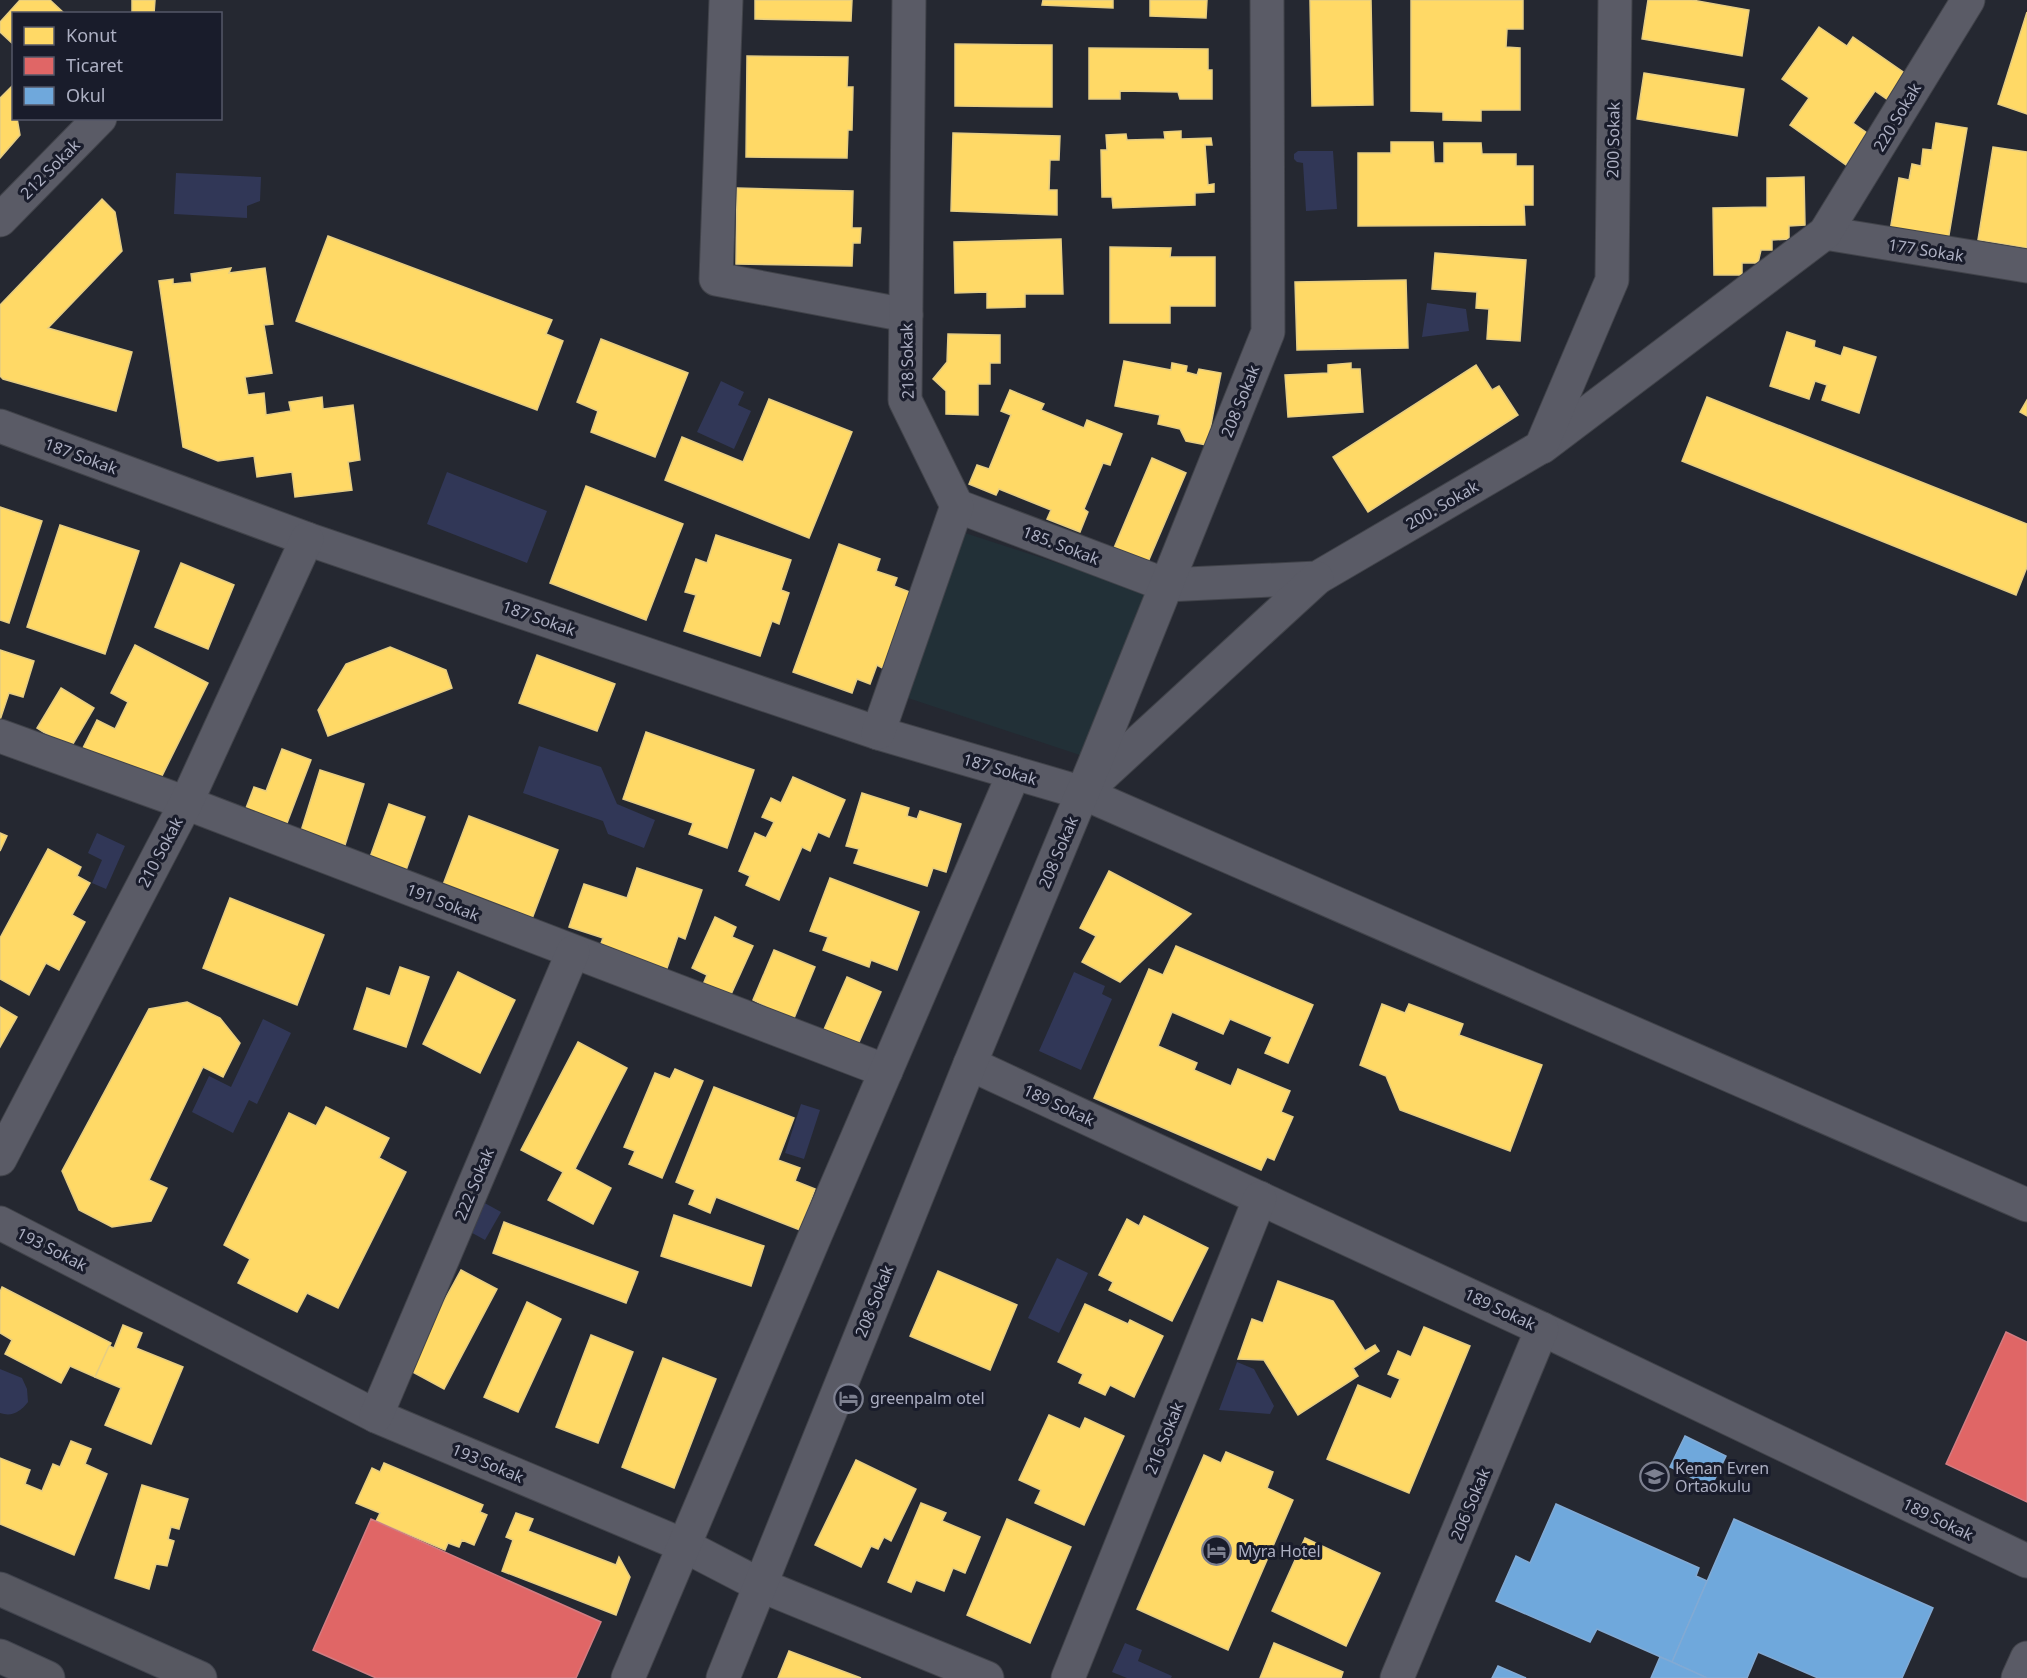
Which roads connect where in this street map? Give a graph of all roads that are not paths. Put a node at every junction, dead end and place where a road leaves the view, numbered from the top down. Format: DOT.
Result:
graph roads {
  1 [pos="726,0"];
  2 [pos="909,0"];
  3 [pos="1267,0"];
  4 [pos="1615,0"];
  5 [pos="1968,0"];
  6 [pos="98,120"];
  7 [pos="0,220"];
  8 [pos="1826,233"];
  9 [pos="2027,266"];
  10 [pos="906,315"];
  11 [pos="0,426"];
  12 [pos="1541,447"];
  13 [pos="957,506"];
  14 [pos="307,539"];
  15 [pos="1317,578"];
  16 [pos="1166,585"];
  17 [pos="878,733"];
  18 [pos="0,736"];
  19 [pos="1014,773"];
  20 [pos="1083,793"];
  21 [pos="186,803"];
  22 [pos="573,952"];
  23 [pos="970,1064"];
  24 [pos="885,1071"];
  25 [pos="0,1160"];
  26 [pos="1260,1198"];
  27 [pos="2027,1205"];
  28 [pos="0,1223"];
  29 [pos="1542,1329"];
  30 [pos="376,1416"];
  31 [pos="683,1545"];
  32 [pos="2027,1561"];
  33 [pos="760,1585"];
  34 [pos="0,1589"];
  35 [pos="0,1656"];
  36 [pos="2027,1658"];
  37 [pos="48,1678"];
  38 [pos="200,1678"];
  39 [pos="628,1678"];
  40 [pos="723,1678"];
  41 [pos="987,1678"];
  42 [pos="1068,1678"];
  43 [pos="1398,1678"];
  44 [pos="2018,1678"];
  1 -- 10 [label="street"];
  2 -- 10 [label="street, 218 Sokak"];
  3 -- 16 [label="street, 208 Sokak"];
  4 -- 12 [label="street, 200 Sokak"];
  5 -- 8 [label="street, 220 Sokak"];
  6 -- 7 [label="street, 212 Sokak"];
  8 -- 9 [label="street, 177 Sokak"];
  8 -- 12 [label="street, 200. Sokak"];
  10 -- 13 [label="street, 218 Sokak"];
  11 -- 14 [label="street, 187 Sokak"];
  12 -- 15 [label="street, 200. Sokak"];
  13 -- 16 [label="street, 185. Sokak"];
  13 -- 17 [label="street"];
  14 -- 17 [label="street, 187 Sokak"];
  14 -- 21 [label="street, 210 Sokak"];
  15 -- 16 [label="street, 200. Sokak"];
  15 -- 20 [label="street"];
  16 -- 20 [label="street, 208 Sokak"];
  17 -- 19 [label="street, 187 Sokak"];
  18 -- 21 [label="street, 191 Sokak"];
  19 -- 20 [label="street, 187 Sokak"];
  19 -- 24 [label="street"];
  20 -- 23 [label="street, 208 Sokak"];
  20 -- 27 [label="street, 187 Sokak"];
  21 -- 22 [label="street, 191 Sokak"];
  21 -- 25 [label="street, 210 Sokak"];
  22 -- 24 [label="street, 191 Sokak"];
  22 -- 30 [label="street, 222 Sokak"];
  23 -- 26 [label="street, 189 Sokak"];
  23 -- 33 [label="street, 208 Sokak"];
  24 -- 31 [label="street"];
  26 -- 29 [label="street, 189 Sokak"];
  26 -- 42 [label="street, 216 Sokak"];
  28 -- 30 [label="street, 193 Sokak"];
  29 -- 32 [label="street, 189 Sokak"];
  29 -- 43 [label="street, 206 Sokak"];
  30 -- 31 [label="street, 193 Sokak"];
  31 -- 33 [label="street, 193 Sokak"];
  31 -- 39 [label="street"];
  33 -- 40 [label="street, 208 Sokak"];
  33 -- 41 [label="street, 193 Sokak"];
  34 -- 38 [label="main road"];
  35 -- 37 [label="main road"];
  36 -- 44 [label="street"];
}
